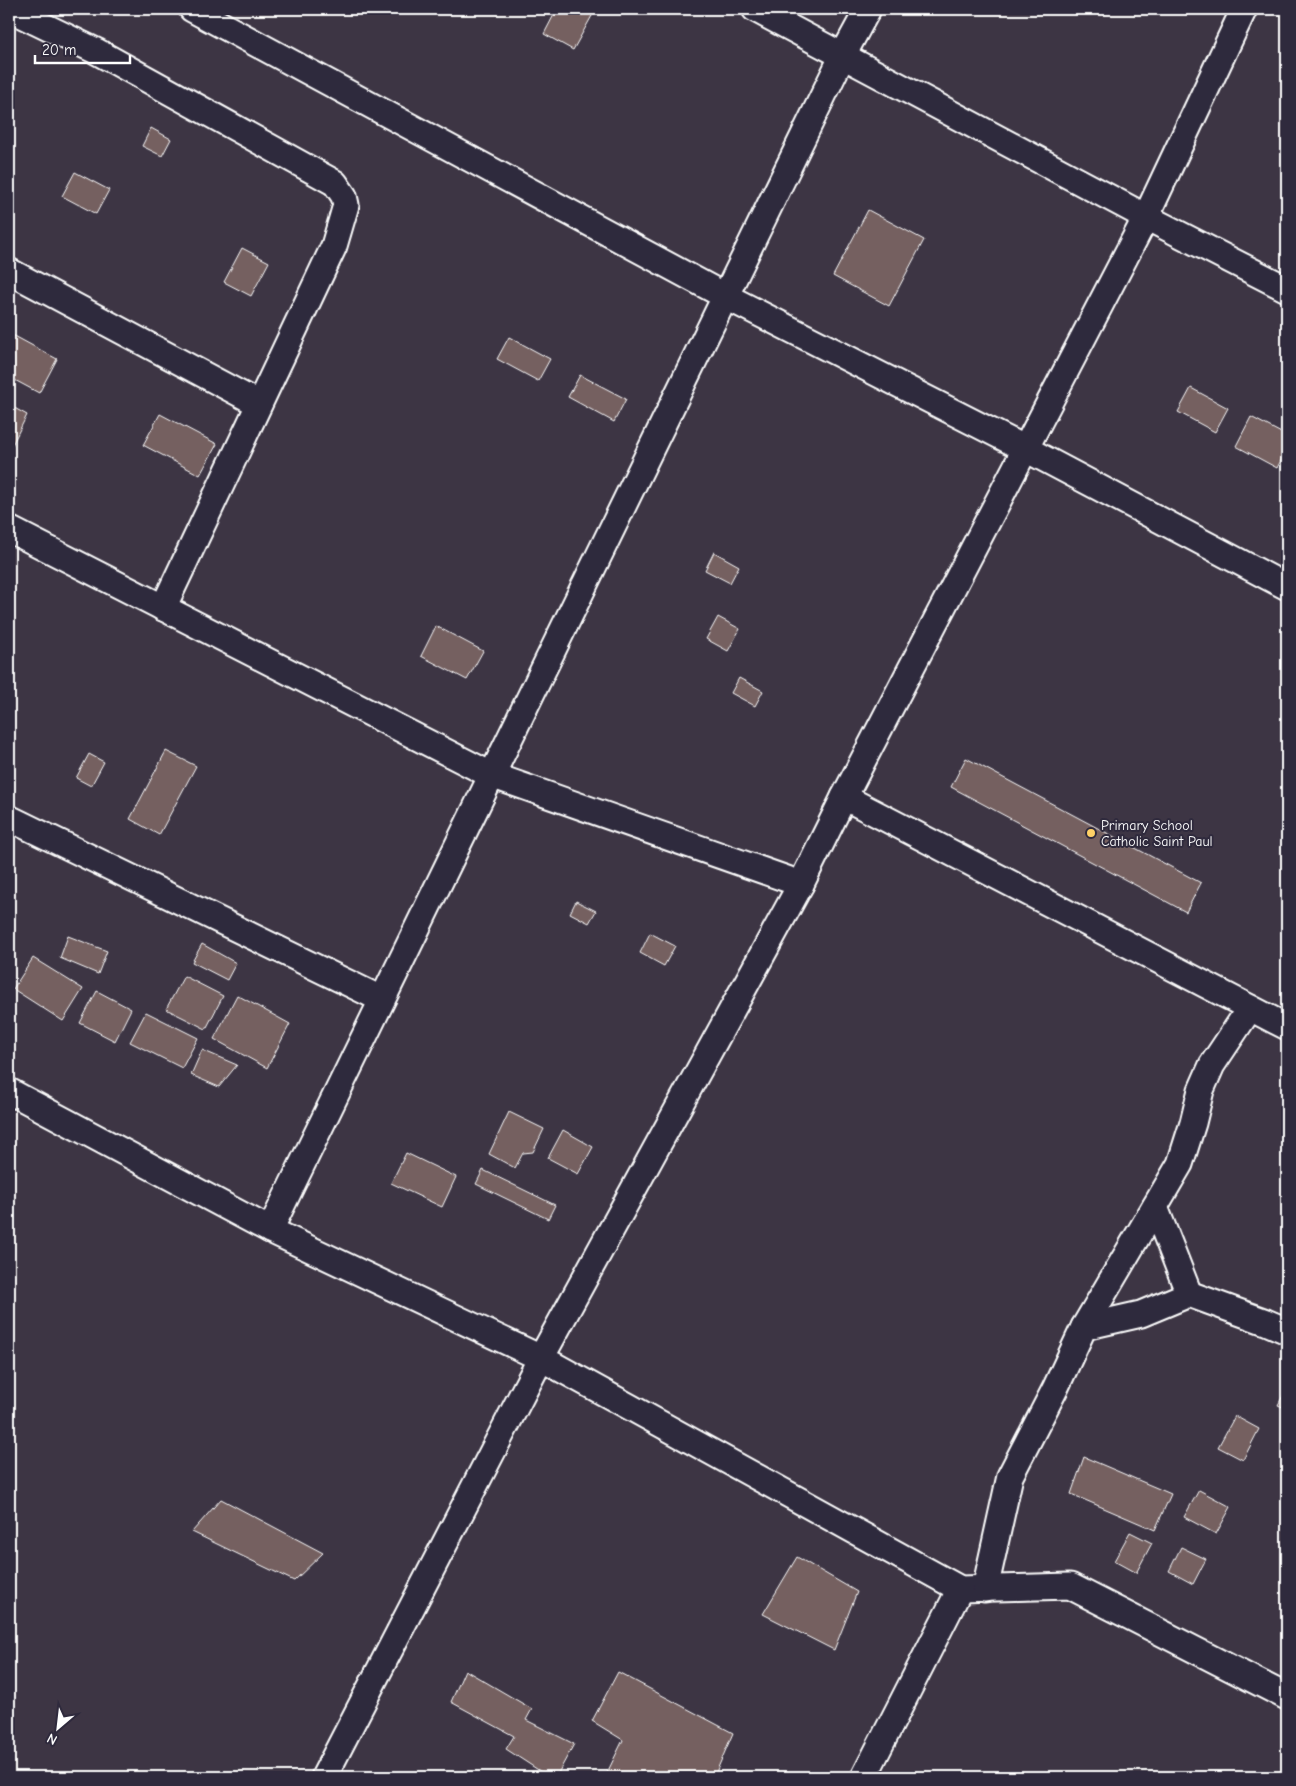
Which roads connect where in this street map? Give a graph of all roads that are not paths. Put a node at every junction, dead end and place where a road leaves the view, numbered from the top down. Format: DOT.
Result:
graph roads {
  1 [pos="9,9"];
  2 [pos="192,9"];
  3 [pos="755,9"];
  4 [pos="868,9"];
  5 [pos="1244,9"];
  6 [pos="843,55"];
  7 [pos="1146,216"];
  8 [pos="9,271"];
  9 [pos="1287,289"];
  10 [pos="725,296"];
  11 [pos="259,404"];
  12 [pos="1024,448"];
  13 [pos="9,529"];
  14 [pos="1287,587"];
  15 [pos="164,608"];
  16 [pos="491,775"];
  17 [pos="844,797"];
  18 [pos="9,818"];
  19 [pos="801,884"];
  20 [pos="381,999"];
  21 [pos="1250,1008"];
  22 [pos="1287,1027"];
  23 [pos="9,1091"];
  24 [pos="1155,1206"];
  25 [pos="270,1230"];
  26 [pos="1189,1294"];
  27 [pos="1084,1327"];
  28 [pos="1287,1332"];
  29 [pos="541,1358"];
  30 [pos="985,1588"];
  31 [pos="960,1589"];
  32 [pos="1287,1697"];
  33 [pos="324,1777"];
  34 [pos="864,1777"];
  1 -- 11 [label="street"];
  2 -- 10 [label="street"];
  3 -- 6 [label="street"];
  4 -- 6 [label="street"];
  5 -- 7 [label="street"];
  6 -- 7 [label="street"];
  6 -- 10 [label="street"];
  7 -- 9 [label="street"];
  7 -- 12 [label="street"];
  8 -- 11 [label="street"];
  10 -- 12 [label="street"];
  10 -- 16 [label="street"];
  11 -- 15 [label="street"];
  12 -- 14 [label="street"];
  12 -- 17 [label="street"];
  13 -- 15 [label="street"];
  15 -- 16 [label="street"];
  16 -- 19 [label="street"];
  16 -- 20 [label="street"];
  17 -- 19 [label="street"];
  17 -- 21 [label="street"];
  18 -- 20 [label="street"];
  19 -- 29 [label="street"];
  20 -- 25 [label="street"];
  21 -- 22 [label="street"];
  21 -- 24 [label="street"];
  23 -- 25 [label="street"];
  24 -- 26 [label="street"];
  24 -- 27 [label="street"];
  25 -- 29 [label="street"];
  26 -- 27 [label="street"];
  26 -- 28 [label="street"];
  27 -- 30 [label="street"];
  29 -- 31 [label="street"];
  29 -- 33 [label="street"];
  30 -- 31 [label="street"];
  30 -- 32 [label="street"];
  31 -- 34 [label="street"];
}
